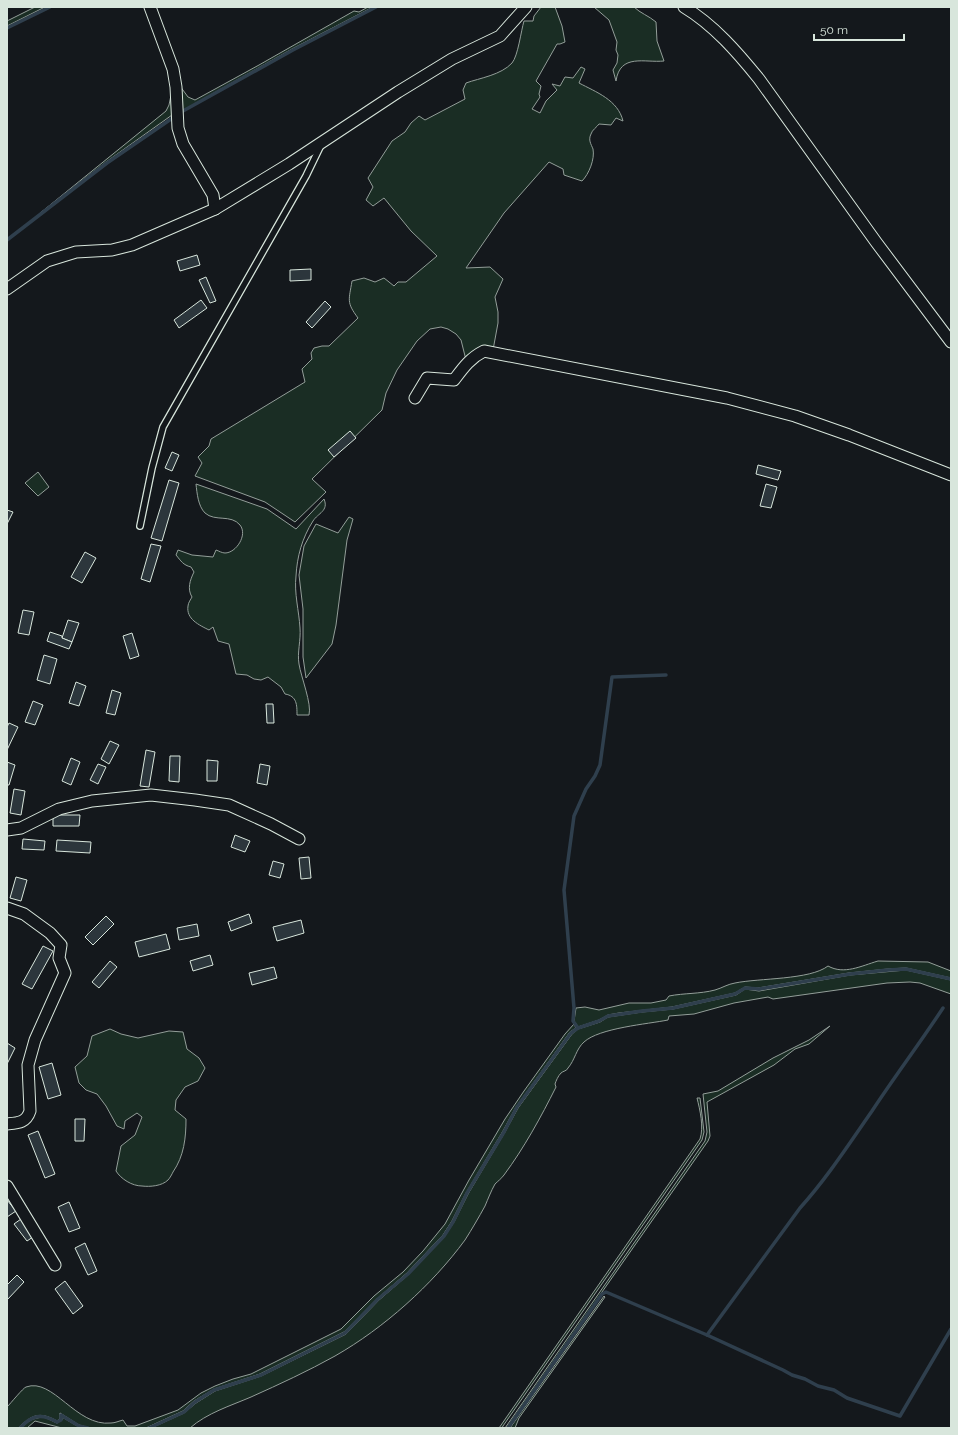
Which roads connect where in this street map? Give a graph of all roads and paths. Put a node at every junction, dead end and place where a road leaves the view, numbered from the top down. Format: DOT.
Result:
graph roads {
  1 [pos="150,7"];
  2 [pos="526,7"];
  3 [pos="684,7"];
  4 [pos="322,143"];
  5 [pos="215,209"];
  6 [pos="7,289"];
  7 [pos="951,342"];
  8 [pos="416,398"];
  9 [pos="951,475"];
  10 [pos="140,526"];
  11 [pos="7,830"];
  12 [pos="299,839"];
  13 [pos="7,908"];
  14 [pos="7,1124"];
  15 [pos="7,1186"];
  16 [pos="55,1265"];
  1 -- 5 [label="street"];
  2 -- 4 [label="street"];
  3 -- 7 [label="street"];
  4 -- 5 [label="street"];
  4 -- 10 [label="lane"];
  5 -- 6 [label="street"];
  8 -- 9 [label="street"];
  11 -- 12 [label="street"];
  13 -- 14 [label="street"];
  15 -- 16 [label="street"];
}
